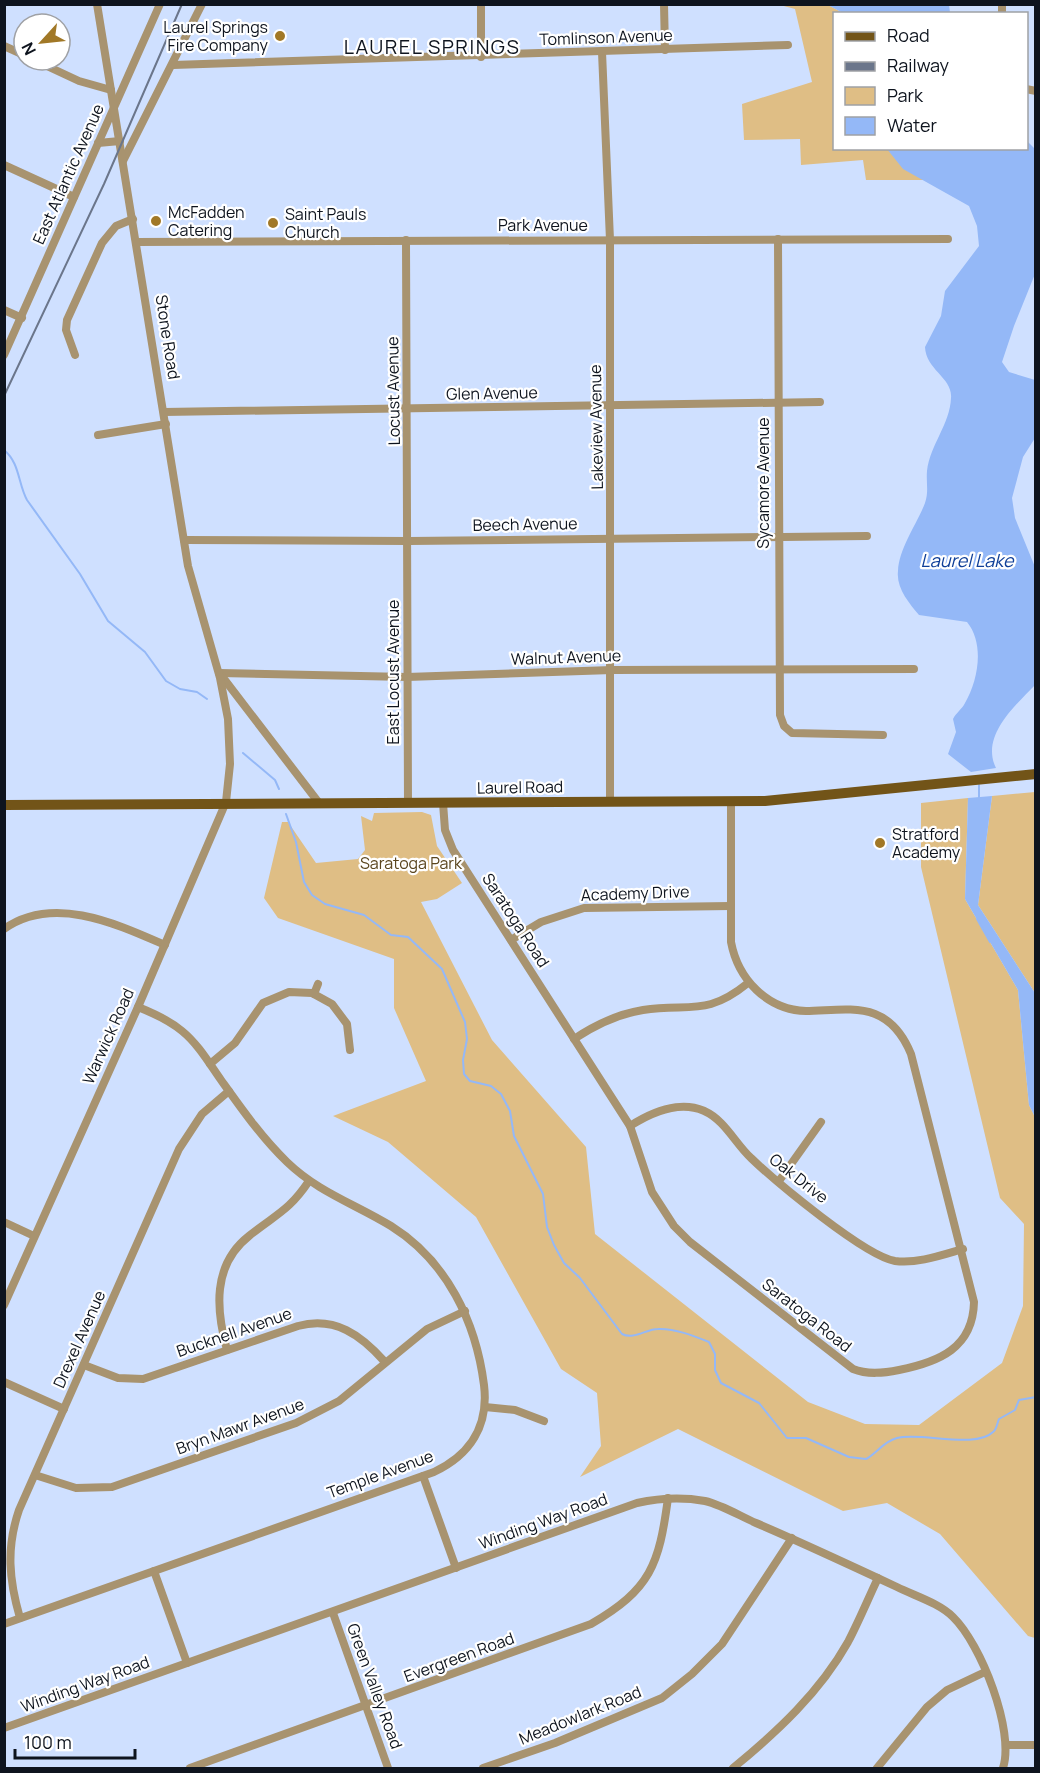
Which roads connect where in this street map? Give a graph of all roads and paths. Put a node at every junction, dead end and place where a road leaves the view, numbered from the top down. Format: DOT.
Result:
graph roads {
  1 [pos="97,4"];
  2 [pos="160,4"];
  3 [pos="202,4"];
  4 [pos="481,4"];
  5 [pos="664,4"];
  6 [pos="788,45"];
  7 [pos="665,50"];
  8 [pos="602,52"];
  9 [pos="482,57"];
  10 [pos="173,65"];
  11 [pos="60,72"];
  12 [pos="111,90"];
  13 [pos="114,108"];
  14 [pos="120,141"];
  15 [pos="98,143"];
  16 [pos="123,161"];
  17 [pos="4,165"];
  18 [pos="74,197"];
  19 [pos="133,219"];
  20 [pos="778,239"];
  21 [pos="948,239"];
  22 [pos="406,240"];
  23 [pos="610,240"];
  24 [pos="137,242"];
  25 [pos="4,310"];
  26 [pos="22,318"];
  27 [pos="4,355"];
  28 [pos="75,355"];
  29 [pos="820,402"];
  30 [pos="778,404"];
  31 [pos="609,405"];
  32 [pos="408,410"];
  33 [pos="164,412"];
  34 [pos="166,424"];
  35 [pos="98,435"];
  36 [pos="867,536"];
  37 [pos="779,537"];
  38 [pos="612,538"];
  39 [pos="184,540"];
  40 [pos="409,541"];
  41 [pos="780,669"];
  42 [pos="914,669"];
  43 [pos="612,670"];
  44 [pos="219,673"];
  45 [pos="407,676"];
  46 [pos="883,735"];
  47 [pos="1035,773"];
  48 [pos="229,776"];
  49 [pos="610,801"];
  50 [pos="731,801"];
  51 [pos="226,802"];
  52 [pos="319,803"];
  53 [pos="408,803"];
  54 [pos="443,803"];
  55 [pos="4,805"];
  56 [pos="731,906"];
  57 [pos="4,929"];
  58 [pos="511,940"];
  59 [pos="165,945"];
  60 [pos="748,983"];
  61 [pos="318,984"];
  62 [pos="314,994"];
  63 [pos="138,1007"];
  64 [pos="574,1039"];
  65 [pos="350,1050"];
  66 [pos="210,1064"];
  67 [pos="229,1091"];
  68 [pos="821,1122"];
  69 [pos="630,1126"];
  70 [pos="309,1181"];
  71 [pos="779,1181"];
  72 [pos="4,1222"];
  73 [pos="34,1236"];
  74 [pos="963,1249"];
  75 [pos="4,1305"];
  76 [pos="465,1311"];
  77 [pos="227,1350"];
  78 [pos="385,1362"];
  79 [pos="84,1365"];
  80 [pos="4,1383"];
  81 [pos="485,1407"];
  82 [pos="64,1409"];
  83 [pos="544,1420"];
  84 [pos="34,1475"];
  85 [pos="423,1476"];
  86 [pos="668,1498"];
  87 [pos="792,1538"];
  88 [pos="456,1568"];
  89 [pos="154,1571"];
  90 [pos="878,1578"];
  91 [pos="333,1613"];
  92 [pos="20,1618"];
  93 [pos="4,1624"];
  94 [pos="187,1663"];
  95 [pos="985,1672"];
  96 [pos="366,1706"];
  97 [pos="4,1728"];
  98 [pos="1007,1745"];
  99 [pos="1035,1745"];
  100 [pos="190,1768"];
  101 [pos="388,1768"];
  102 [pos="483,1768"];
  103 [pos="733,1768"];
  104 [pos="877,1768"];
  105 [pos="1003,1768"];
  1 -- 12 [label="street, Stone Road"];
  2 -- 13 [label="street, East Atlantic Avenue"];
  3 -- 10 [label="street"];
  4 -- 9 [label="street"];
  5 -- 7 [label="street"];
  6 -- 7 [label="street, Tomlinson Avenue"];
  7 -- 8 [label="street, Tomlinson Avenue"];
  8 -- 9 [label="street, Tomlinson Avenue"];
  8 -- 23 [label="street, Lakeview Avenue"];
  9 -- 10 [label="street, Tomlinson Avenue"];
  10 -- 16 [label="street"];
  11 -- 12 [label="street"];
  12 -- 13 [label="street, Stone Road"];
  13 -- 14 [label="street, Stone Road"];
  13 -- 15 [label="street, East Atlantic Avenue"];
  14 -- 15 [label="street"];
  14 -- 16 [label="street, Stone Road"];
  15 -- 18 [label="street, East Atlantic Avenue"];
  16 -- 19 [label="street, Stone Road"];
  17 -- 18 [label="street"];
  18 -- 26 [label="street, East Atlantic Avenue"];
  19 -- 24 [label="street, Stone Road"];
  19 -- 28 [label="street"];
  20 -- 21 [label="street, Park Avenue"];
  20 -- 23 [label="street, Park Avenue"];
  20 -- 30 [label="street, Sycamore Avenue"];
  22 -- 23 [label="street, Park Avenue"];
  22 -- 24 [label="street, Park Avenue"];
  22 -- 32 [label="street, Locust Avenue"];
  23 -- 31 [label="street, Lakeview Avenue"];
  24 -- 33 [label="street, Stone Road"];
  25 -- 26 [label="street"];
  26 -- 27 [label="street, East Atlantic Avenue"];
  29 -- 30 [label="street, Glen Avenue"];
  30 -- 31 [label="street, Glen Avenue"];
  30 -- 37 [label="street, Sycamore Avenue"];
  31 -- 32 [label="street, Glen Avenue"];
  31 -- 38 [label="street, Lakeview Avenue"];
  32 -- 33 [label="street, Glen Avenue"];
  32 -- 40 [label="street, Locust Avenue"];
  33 -- 34 [label="street, Stone Road"];
  34 -- 35 [label="street"];
  34 -- 39 [label="street, Stone Road"];
  36 -- 37 [label="street, Beech Avenue"];
  37 -- 38 [label="street, Beech Avenue"];
  37 -- 41 [label="street, Sycamore Avenue"];
  38 -- 40 [label="street, Beech Avenue"];
  38 -- 43 [label="street, Lakeview Avenue"];
  39 -- 40 [label="street, Beech Avenue"];
  39 -- 44 [label="street, Stone Road"];
  40 -- 45 [label="street, East Locust Avenue"];
  41 -- 42 [label="street, Walnut Avenue"];
  41 -- 43 [label="street, Walnut Avenue"];
  41 -- 46 [label="street, Sycamore Avenue"];
  43 -- 45 [label="street, Walnut Avenue"];
  43 -- 49 [label="street, Lakeview Avenue"];
  44 -- 45 [label="street, Walnut Avenue"];
  44 -- 48 [label="street, Stone Road"];
  44 -- 52 [label="street, Stone Road"];
  45 -- 53 [label="street, East Locust Avenue"];
  47 -- 50 [label="main road, Laurel Road"];
  48 -- 51 [label="street, Warwick Road"];
  49 -- 50 [label="main road, Laurel Road"];
  49 -- 54 [label="main road, Laurel Road"];
  50 -- 56 [label="street, Saratoga Road"];
  51 -- 52 [label="main road, Laurel Road"];
  51 -- 55 [label="main road, Laurel Road"];
  51 -- 59 [label="street, Warwick Road"];
  52 -- 53 [label="main road, Laurel Road"];
  53 -- 54 [label="main road, Laurel Road"];
  54 -- 58 [label="street, Saratoga Road"];
  56 -- 58 [label="street, Academy Drive"];
  56 -- 60 [label="street, Saratoga Road"];
  57 -- 59 [label="street"];
  58 -- 64 [label="street, Saratoga Road"];
  59 -- 63 [label="street, Warwick Road"];
  60 -- 64 [label="street"];
  60 -- 74 [label="street, Saratoga Road"];
  61 -- 62 [label="street"];
  62 -- 65 [label="street"];
  62 -- 66 [label="street"];
  63 -- 66 [label="street, Temple Avenue"];
  63 -- 73 [label="street, Warwick Road"];
  64 -- 69 [label="street, Saratoga Road"];
  66 -- 67 [label="street, Temple Avenue"];
  67 -- 70 [label="street, Temple Avenue"];
  67 -- 79 [label="street, Drexel Avenue"];
  68 -- 71 [label="street"];
  69 -- 71 [label="street, Oak Drive"];
  69 -- 74 [label="street, Saratoga Road"];
  70 -- 76 [label="street, Temple Avenue"];
  70 -- 77 [label="street"];
  71 -- 74 [label="street, Oak Drive"];
  72 -- 73 [label="street"];
  73 -- 75 [label="street, Warwick Road"];
  76 -- 78 [label="street, Bryn Mawr Avenue"];
  76 -- 81 [label="street, Temple Avenue"];
  77 -- 78 [label="street, Bucknell Avenue"];
  77 -- 79 [label="street, Bucknell Avenue"];
  78 -- 84 [label="street, Bryn Mawr Avenue"];
  79 -- 82 [label="street, Drexel Avenue"];
  80 -- 82 [label="street"];
  81 -- 83 [label="street"];
  81 -- 85 [label="street, Temple Avenue"];
  82 -- 84 [label="street, Drexel Avenue"];
  84 -- 92 [label="street, Drexel Avenue"];
  85 -- 88 [label="street"];
  85 -- 89 [label="street, Temple Avenue"];
  86 -- 87 [label="street, Winding Way Road"];
  86 -- 88 [label="street, Winding Way Road"];
  86 -- 96 [label="street, Evergreen Road"];
  87 -- 90 [label="street, Winding Way Road"];
  87 -- 102 [label="street, Meadowlark Road"];
  88 -- 91 [label="street, Winding Way Road"];
  89 -- 92 [label="street, Temple Avenue"];
  89 -- 94 [label="street"];
  90 -- 95 [label="street, Winding Way Road"];
  90 -- 103 [label="street"];
  91 -- 94 [label="street, Winding Way Road"];
  91 -- 96 [label="street, Green Valley Road"];
  92 -- 93 [label="street, Temple Avenue"];
  94 -- 97 [label="street, Winding Way Road"];
  95 -- 98 [label="street, Winding Way Road"];
  95 -- 104 [label="street"];
  96 -- 100 [label="street, Evergreen Road"];
  96 -- 101 [label="street, Green Valley Road"];
  98 -- 99 [label="street"];
  98 -- 105 [label="street, Winding Way Road"];
}
